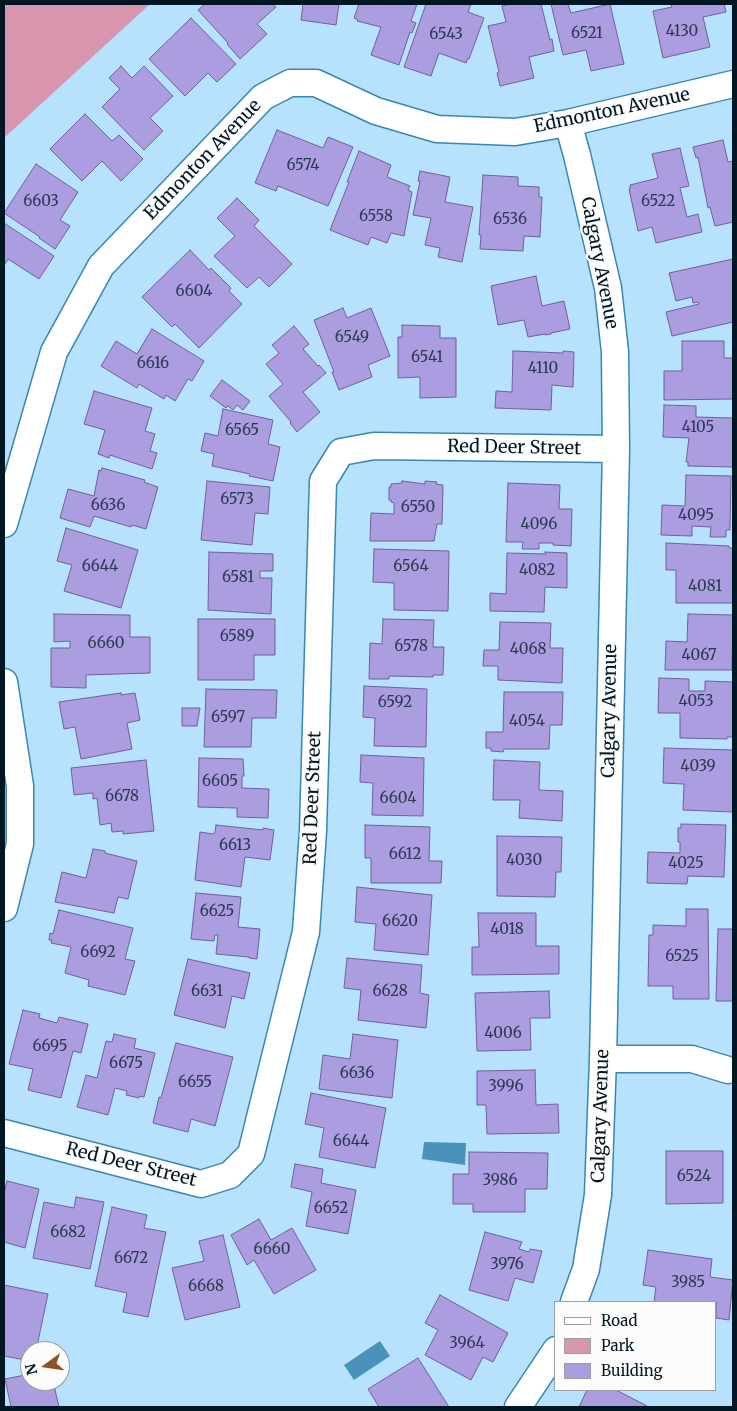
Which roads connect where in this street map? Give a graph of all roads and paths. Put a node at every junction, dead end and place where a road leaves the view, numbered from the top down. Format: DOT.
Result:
graph roads {
  1 [pos="733,84"];
  2 [pos="568,123"];
  3 [pos="616,449"];
  4 [pos="4,524"];
  5 [pos="4,682"];
  6 [pos="4,908"];
  7 [pos="603,1059"];
  8 [pos="728,1070"];
  9 [pos="4,1133"];
  10 [pos="574,1301"];
  11 [pos="554,1353"];
  12 [pos="518,1407"];
  1 -- 2 [label="street, Edmonton Avenue"];
  2 -- 3 [label="street, Calgary Avenue"];
  2 -- 4 [label="street, Edmonton Avenue"];
  3 -- 7 [label="street, Calgary Avenue"];
  3 -- 9 [label="street, Red Deer Street"];
  5 -- 6 [label="street"];
  7 -- 8 [label="street"];
  7 -- 10 [label="street, Calgary Avenue"];
  11 -- 12 [label="street"];
}
